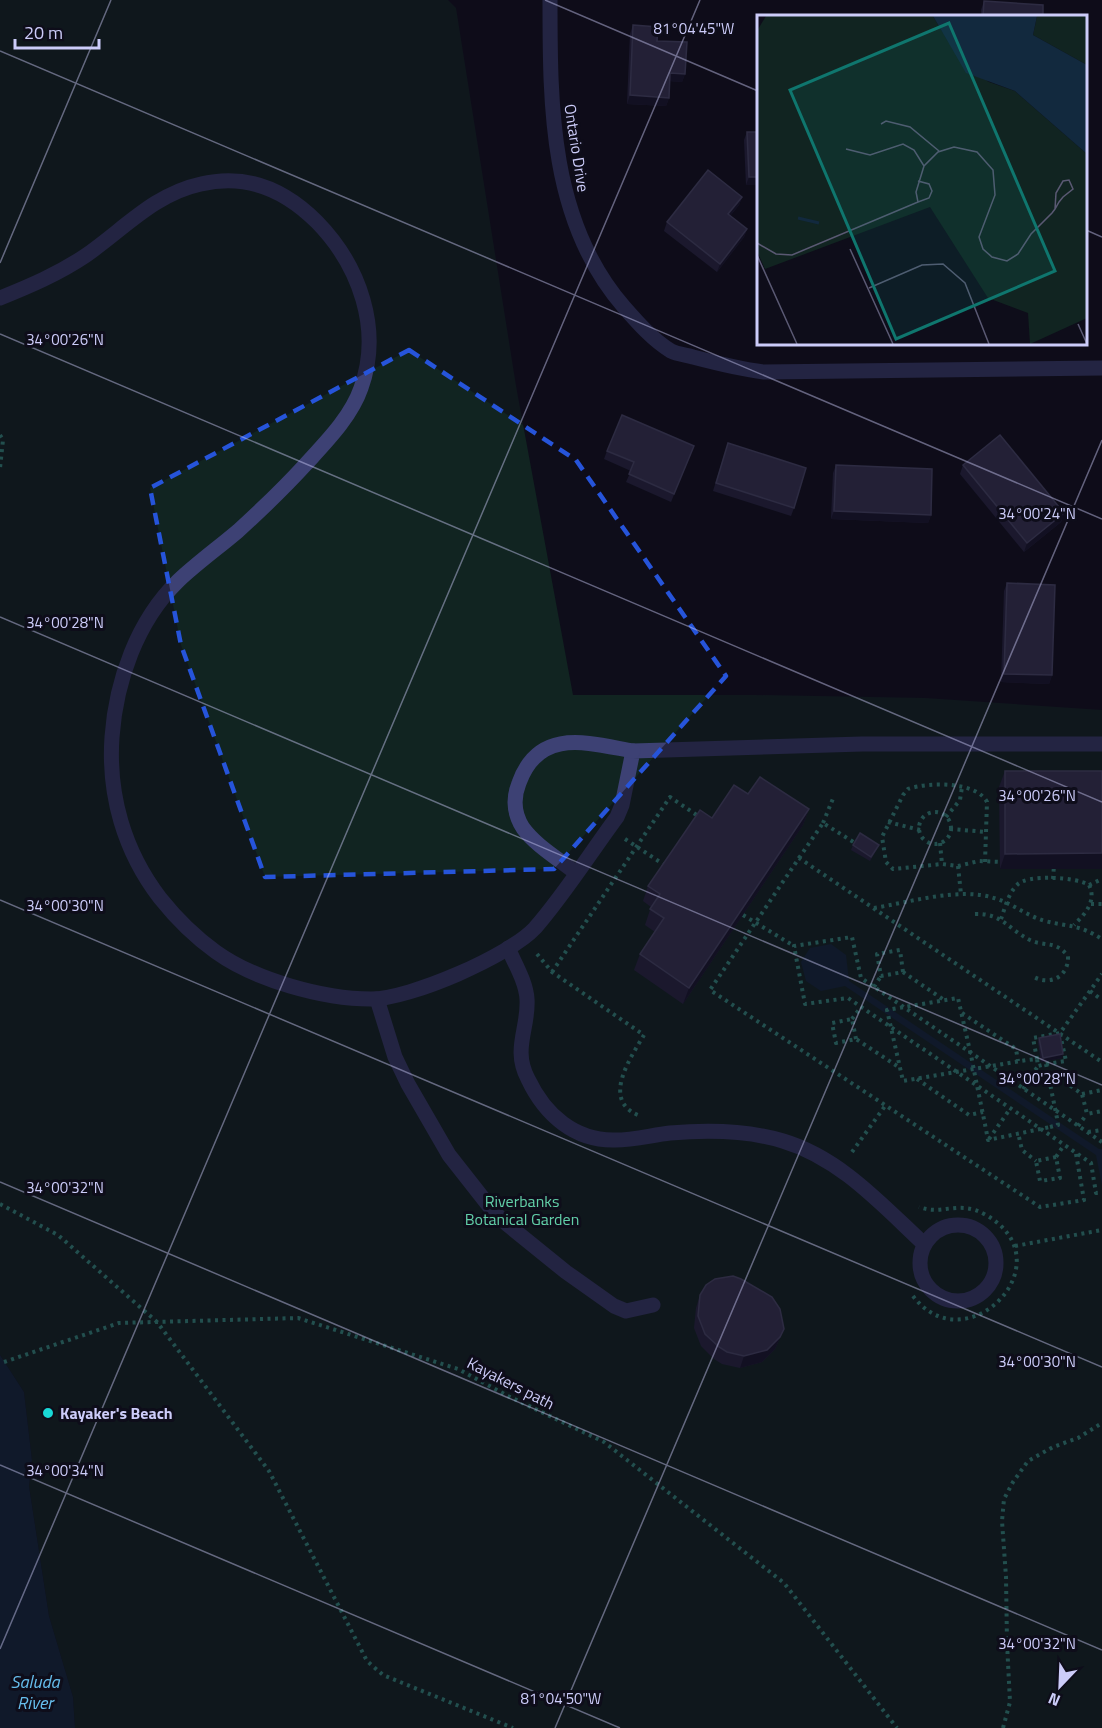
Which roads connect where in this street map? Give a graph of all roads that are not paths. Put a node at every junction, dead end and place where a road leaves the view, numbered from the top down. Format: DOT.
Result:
graph roads {
  1 [pos="550,0"];
  2 [pos="0,298"];
  3 [pos="1102,368"];
  4 [pos="1102,744"];
  5 [pos="633,752"];
  6 [pos="576,873"];
  7 [pos="508,948"];
  8 [pos="377,999"];
  9 [pos="924,1244"];
  10 [pos="653,1305"];
  1 -- 3 [label="street, Ontario Drive"];
  2 -- 8 [label="street"];
  4 -- 5 [label="street"];
  5 -- 6 [label="street"];
  5 -- 6 [label="street"];
  6 -- 7 [label="street"];
  7 -- 8 [label="street"];
  7 -- 9 [label="street"];
  8 -- 10 [label="street"];
  9 -- 9 [label="street"];
}
